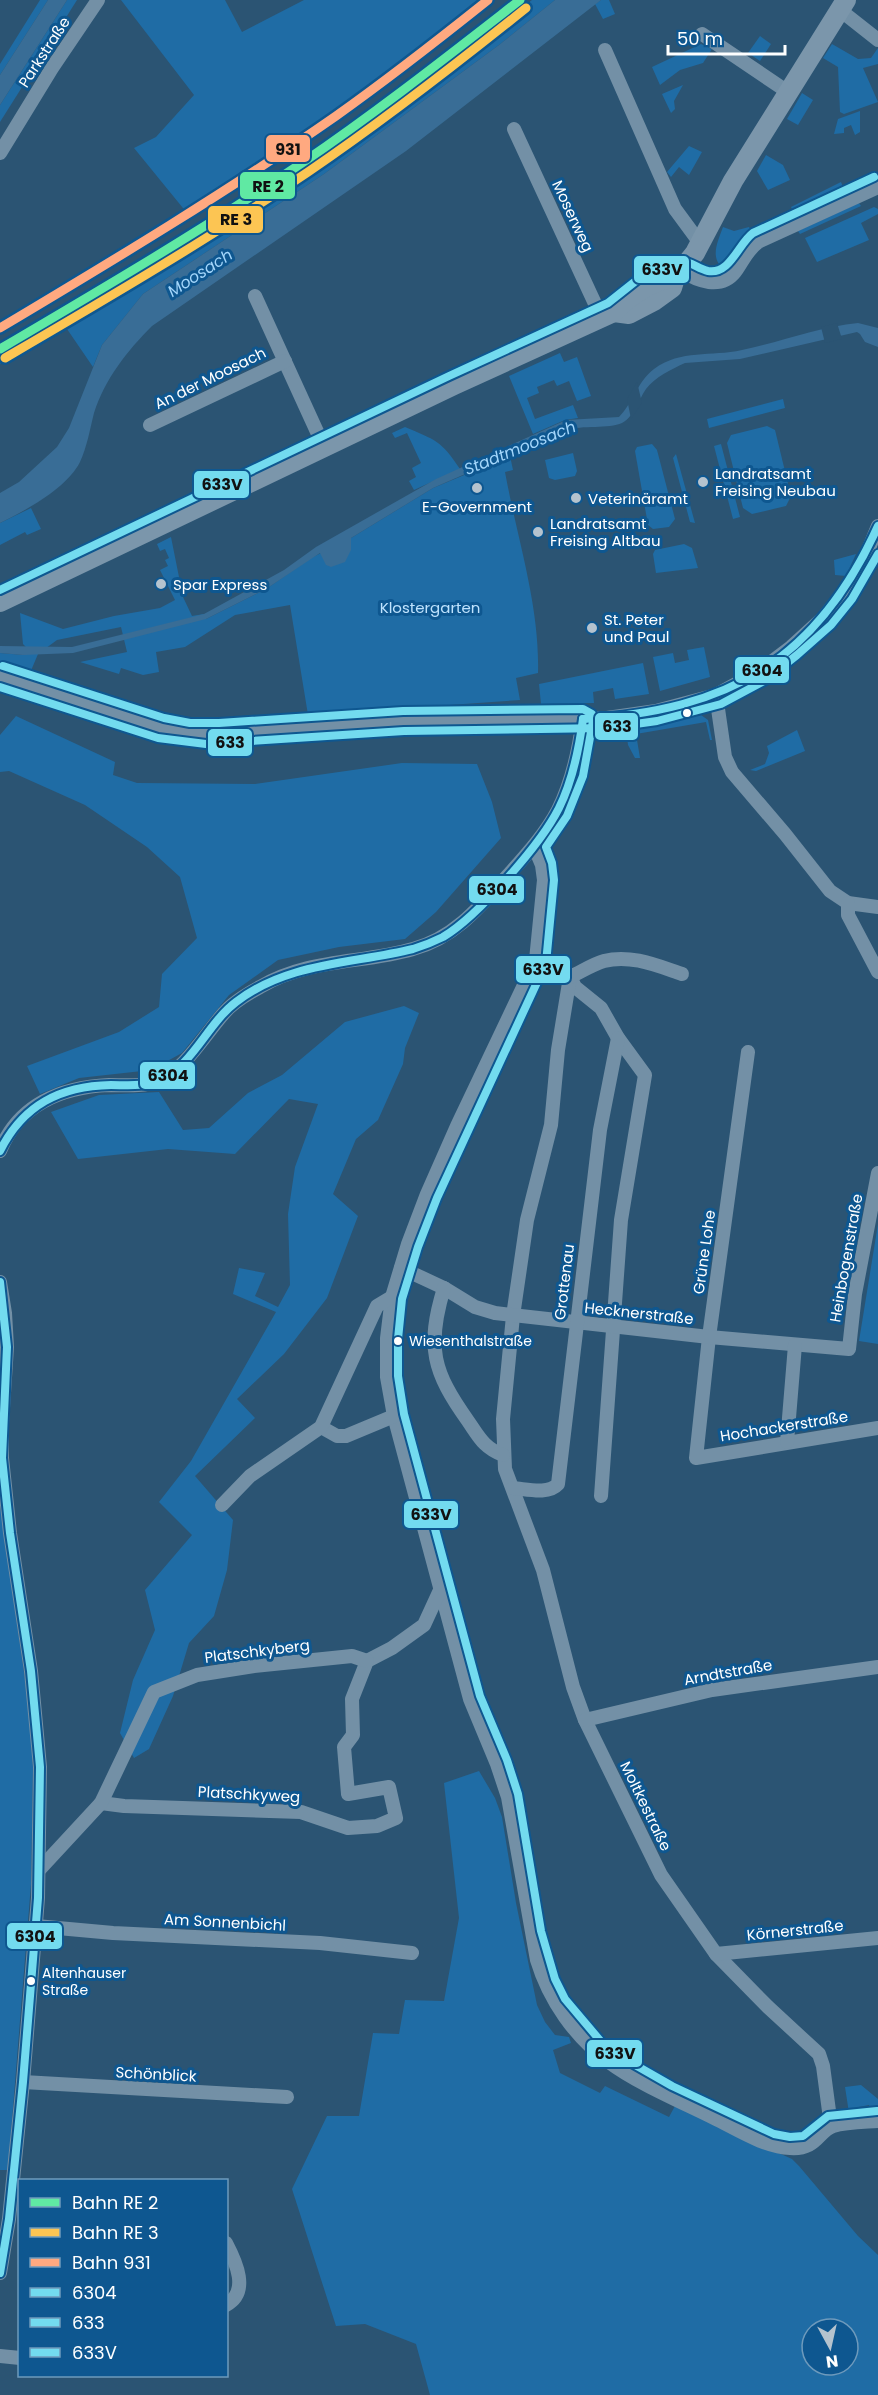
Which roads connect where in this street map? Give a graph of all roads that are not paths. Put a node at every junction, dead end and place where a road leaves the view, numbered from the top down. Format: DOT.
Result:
graph roads {
  1 [pos="98,0"];
  2 [pos="843,5"];
  3 [pos="702,34"];
  4 [pos="878,40"];
  5 [pos="605,50"];
  6 [pos="788,92"];
  7 [pos="514,129"];
  8 [pos="0,153"];
  9 [pos="878,187"];
  10 [pos="700,243"];
  11 [pos="679,274"];
  12 [pos="255,296"];
  13 [pos="610,314"];
  14 [pos="285,361"];
  15 [pos="150,425"];
  16 [pos="324,447"];
  17 [pos="878,526"];
  18 [pos="0,602"];
  19 [pos="0,676"];
  20 [pos="716,694"];
  21 [pos="583,719"];
  22 [pos="534,846"];
  23 [pos="848,903"];
  24 [pos="878,907"];
  25 [pos="536,960"];
  26 [pos="878,972"];
  27 [pos="682,974"];
  28 [pos="570,977"];
  29 [pos="618,1038"];
  30 [pos="748,1052"];
  31 [pos="0,1151"];
  32 [pos="878,1173"];
  33 [pos="401,1269"];
  34 [pos="0,1282"];
  35 [pos="444,1288"];
  36 [pos="392,1297"];
  37 [pos="513,1316"];
  38 [pos="576,1322"];
  39 [pos="614,1327"];
  40 [pos="709,1336"];
  41 [pos="795,1345"];
  42 [pos="849,1349"];
  43 [pos="394,1416"];
  44 [pos="321,1427"];
  45 [pos="878,1428"];
  46 [pos="787,1442"];
  47 [pos="503,1455"];
  48 [pos="696,1458"];
  49 [pos="513,1488"];
  50 [pos="601,1496"];
  51 [pos="222,1505"];
  52 [pos="441,1588"];
  53 [pos="366,1661"];
  54 [pos="878,1667"];
  55 [pos="585,1720"];
  56 [pos="101,1803"];
  57 [pos="39,1870"];
  58 [pos="36,1926"];
  59 [pos="878,1938"];
  60 [pos="412,1953"];
  61 [pos="716,1954"];
  62 [pos="23,2082"];
  63 [pos="287,2097"];
  64 [pos="878,2121"];
  65 [pos="831,2126"];
  66 [pos="14,2219"];
  67 [pos="228,2247"];
  68 [pos="0,2272"];
  69 [pos="228,2304"];
  70 [pos="0,2356"];
  71 [pos="18,2358"];
  1 -- 8 [label="street, Parkstraße"];
  2 -- 4 [label="street"];
  2 -- 6 [label="main road"];
  3 -- 6 [label="street"];
  5 -- 10 [label="street"];
  6 -- 10 [label="main road"];
  7 -- 13 [label="street, Moserweg"];
  9 -- 11 [label="street"];
  10 -- 11 [label="main road"];
  11 -- 13 [label="main road"];
  12 -- 14 [label="street, An der Moosach"];
  13 -- 16 [label="main road"];
  14 -- 15 [label="street, An der Moosach"];
  14 -- 16 [label="street, An der Moosach"];
  16 -- 18 [label="main road"];
  17 -- 20 [label="street"];
  19 -- 21 [label="street"];
  20 -- 21 [label="street"];
  20 -- 23 [label="street"];
  21 -- 22 [label="street"];
  22 -- 25 [label="street"];
  22 -- 31 [label="street"];
  23 -- 24 [label="street"];
  23 -- 26 [label="street"];
  25 -- 28 [label="street"];
  25 -- 33 [label="street"];
  27 -- 28 [label="street"];
  28 -- 29 [label="street"];
  28 -- 37 [label="street"];
  29 -- 38 [label="street, Grottenau"];
  29 -- 39 [label="street"];
  30 -- 40 [label="street, Grüne Lohe"];
  32 -- 42 [label="street, Heinbogenstraße"];
  33 -- 35 [label="street, Hecknerstraße"];
  33 -- 36 [label="street"];
  34 -- 57 [label="street"];
  35 -- 37 [label="street, Hecknerstraße"];
  35 -- 47 [label="street"];
  36 -- 43 [label="street"];
  36 -- 44 [label="street"];
  37 -- 38 [label="street, Hecknerstraße"];
  37 -- 47 [label="street, Moltkestraße"];
  38 -- 39 [label="street, Hecknerstraße"];
  38 -- 49 [label="street, Grottenau"];
  39 -- 40 [label="street, Hecknerstraße"];
  39 -- 50 [label="street"];
  40 -- 41 [label="street, Hecknerstraße"];
  40 -- 48 [label="street, Grüne Lohe"];
  41 -- 42 [label="street, Hecknerstraße"];
  41 -- 46 [label="street"];
  43 -- 44 [label="street"];
  43 -- 52 [label="street"];
  44 -- 51 [label="street"];
  45 -- 46 [label="street, Hochackerstraße"];
  46 -- 48 [label="street, Hochackerstraße"];
  47 -- 49 [label="street, Moltkestraße"];
  49 -- 55 [label="street, Moltkestraße"];
  52 -- 53 [label="street"];
  52 -- 65 [label="street"];
  53 -- 56 [label="street, Platschkyberg"];
  53 -- 56 [label="street, Platschkyweg"];
  54 -- 55 [label="street, Arndtstraße"];
  55 -- 61 [label="street, Moltkestraße"];
  56 -- 57 [label="street"];
  57 -- 58 [label="street"];
  58 -- 60 [label="street, Am Sonnenbichl"];
  58 -- 62 [label="street"];
  59 -- 61 [label="street, Körnerstraße"];
  61 -- 65 [label="street, Moltkestraße"];
  62 -- 63 [label="street, Schönblick"];
  62 -- 66 [label="street"];
  64 -- 65 [label="street"];
  66 -- 68 [label="street"];
  67 -- 69 [label="street"];
  70 -- 71 [label="street"];
}
